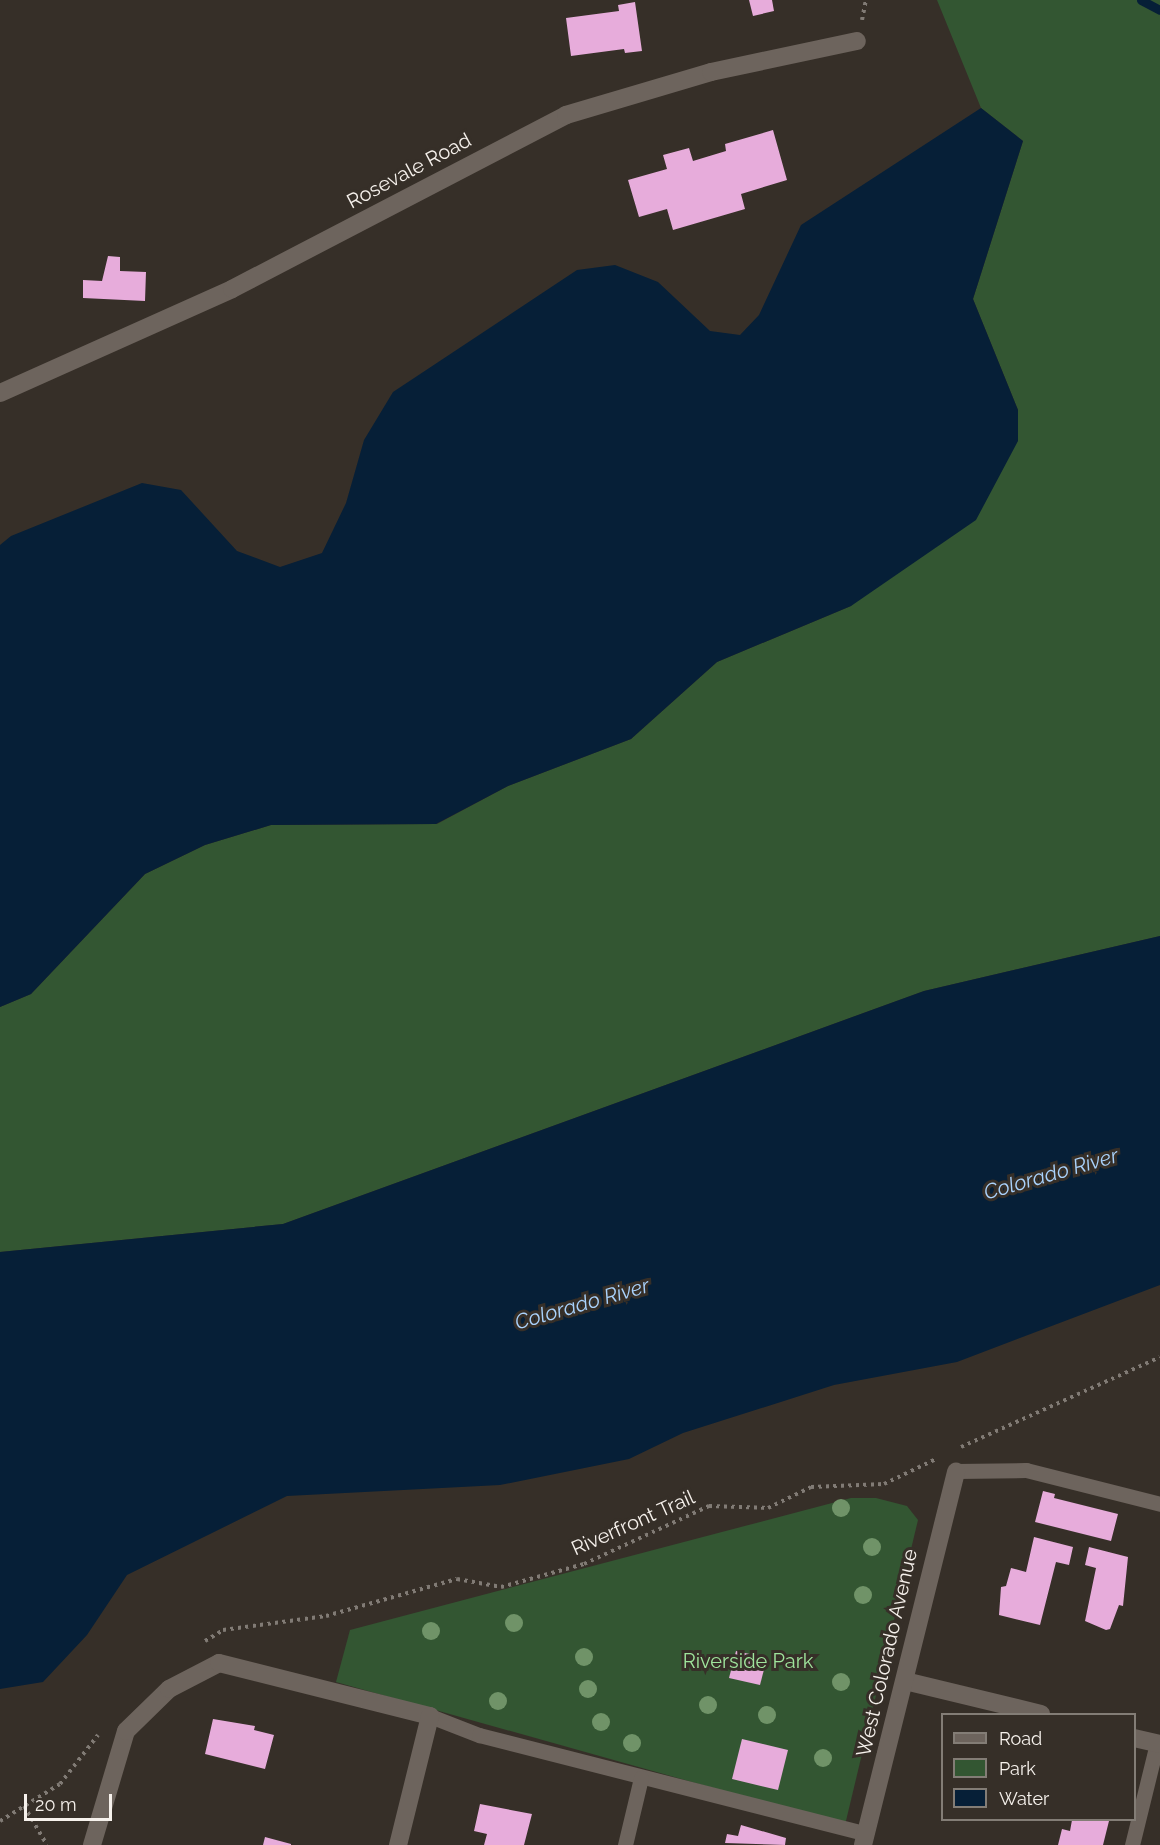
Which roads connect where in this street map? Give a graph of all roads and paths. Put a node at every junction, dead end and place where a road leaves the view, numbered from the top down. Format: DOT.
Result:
graph roads {
  1 [pos="857,41"];
  2 [pos="0,393"];
  3 [pos="1160,1357"];
  4 [pos="953,1451"];
  5 [pos="943,1456"];
  6 [pos="956,1471"];
  7 [pos="1160,1504"];
  8 [pos="203,1642"];
  9 [pos="905,1680"];
  10 [pos="1037,1713"];
  11 [pos="430,1716"];
  12 [pos="102,1731"];
  13 [pos="1136,1738"];
  14 [pos="1158,1744"];
  15 [pos="641,1778"];
  16 [pos="24,1806"];
  17 [pos="0,1821"];
  18 [pos="865,1840"];
  19 [pos="47,1845"];
  20 [pos="92,1845"];
  21 [pos="398,1845"];
  22 [pos="625,1845"];
  23 [pos="1132,1845"];
  1 -- 2 [label="street, Rosevale Road"];
  3 -- 4 [label="path"];
  5 -- 8 [label="path, Riverfront Trail"];
  6 -- 7 [label="lane"];
  6 -- 9 [label="street, West Colorado Avenue"];
  9 -- 10 [label="street"];
  9 -- 18 [label="street, West Colorado Avenue"];
  11 -- 15 [label="lane"];
  11 -- 20 [label="street"];
  11 -- 21 [label="street"];
  12 -- 16 [label="path"];
  13 -- 14 [label="street"];
  14 -- 23 [label="lane"];
  15 -- 18 [label="lane"];
  15 -- 22 [label="lane"];
  16 -- 17 [label="path"];
  16 -- 19 [label="path"];
}
